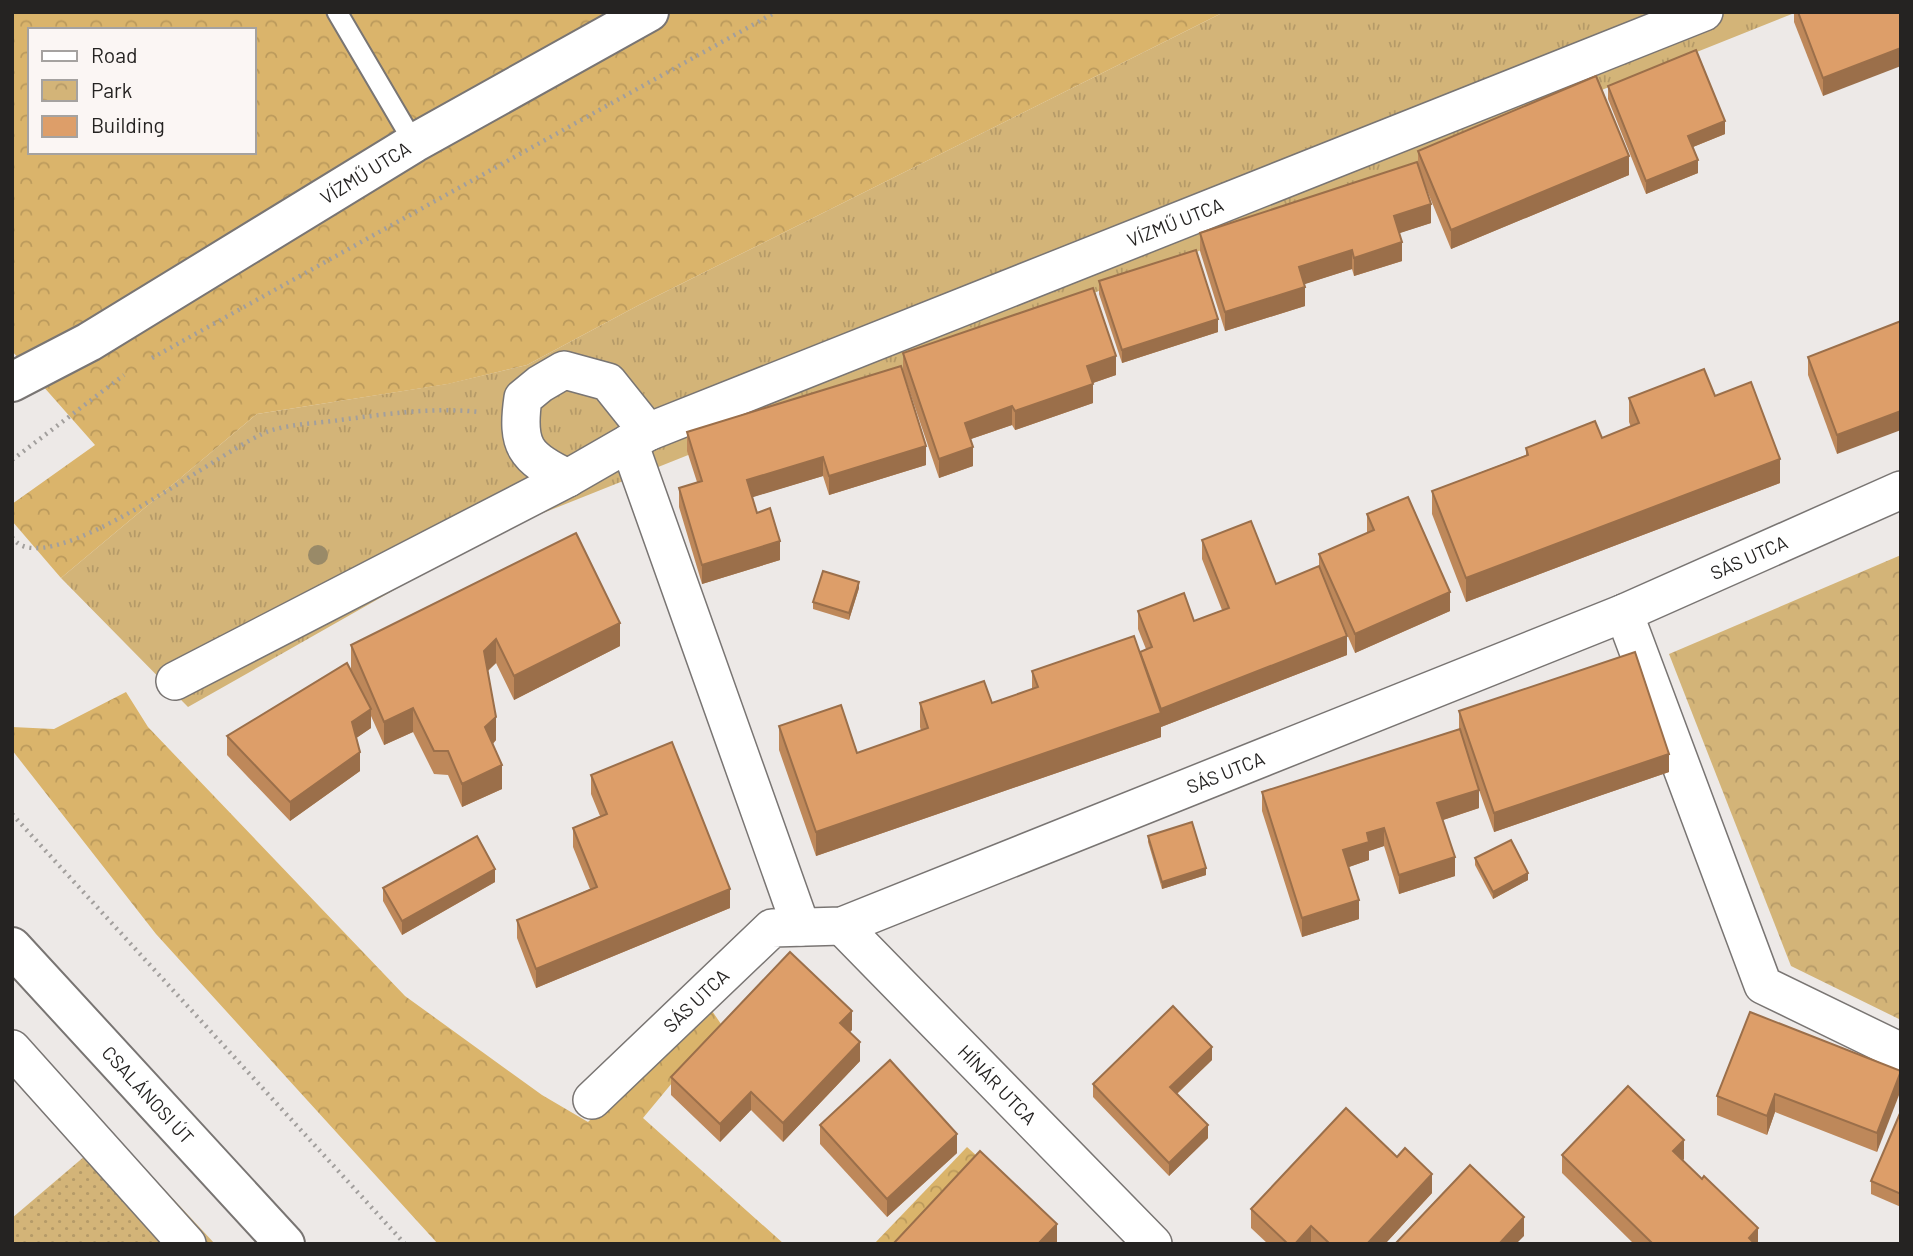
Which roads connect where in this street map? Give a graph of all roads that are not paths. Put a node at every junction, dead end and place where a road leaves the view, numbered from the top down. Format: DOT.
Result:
graph roads {
  1 [pos="337,12"];
  2 [pos="649,12"];
  3 [pos="1704,12"];
  4 [pos="414,143"];
  5 [pos="89,342"];
  6 [pos="12,382"];
  7 [pos="12,408"];
  8 [pos="638,438"];
  9 [pos="568,478"];
  10 [pos="1901,490"];
  11 [pos="1624,613"];
  12 [pos="175,681"];
  13 [pos="842,926"];
  14 [pos="801,927"];
  15 [pos="12,947"];
  16 [pos="12,1049"];
  17 [pos="1901,1052"];
  18 [pos="592,1100"];
  19 [pos="187,1244"];
  20 [pos="285,1244"];
  21 [pos="1153,1244"];
  1 -- 4 [label="lane"];
  2 -- 4 [label="main road, VÍZMŰ UTCA"];
  3 -- 8 [label="street, VÍZMŰ UTCA"];
  4 -- 5 [label="main road, VÍZMŰ UTCA"];
  5 -- 6 [label="main road"];
  5 -- 7 [label="main road"];
  8 -- 9 [label="street, VÍZMŰ UTCA"];
  8 -- 9 [label="street"];
  8 -- 14 [label="street"];
  9 -- 12 [label="street, VÍZMŰ UTCA"];
  10 -- 11 [label="street, SÁS UTCA"];
  11 -- 13 [label="street, SÁS UTCA"];
  11 -- 17 [label="street"];
  13 -- 14 [label="street, SÁS UTCA"];
  13 -- 21 [label="street, HÍNÁR UTCA"];
  14 -- 18 [label="street, SÁS UTCA"];
  15 -- 20 [label="main road, CSALÁNOSI ÚT"];
  16 -- 19 [label="street"];
}
